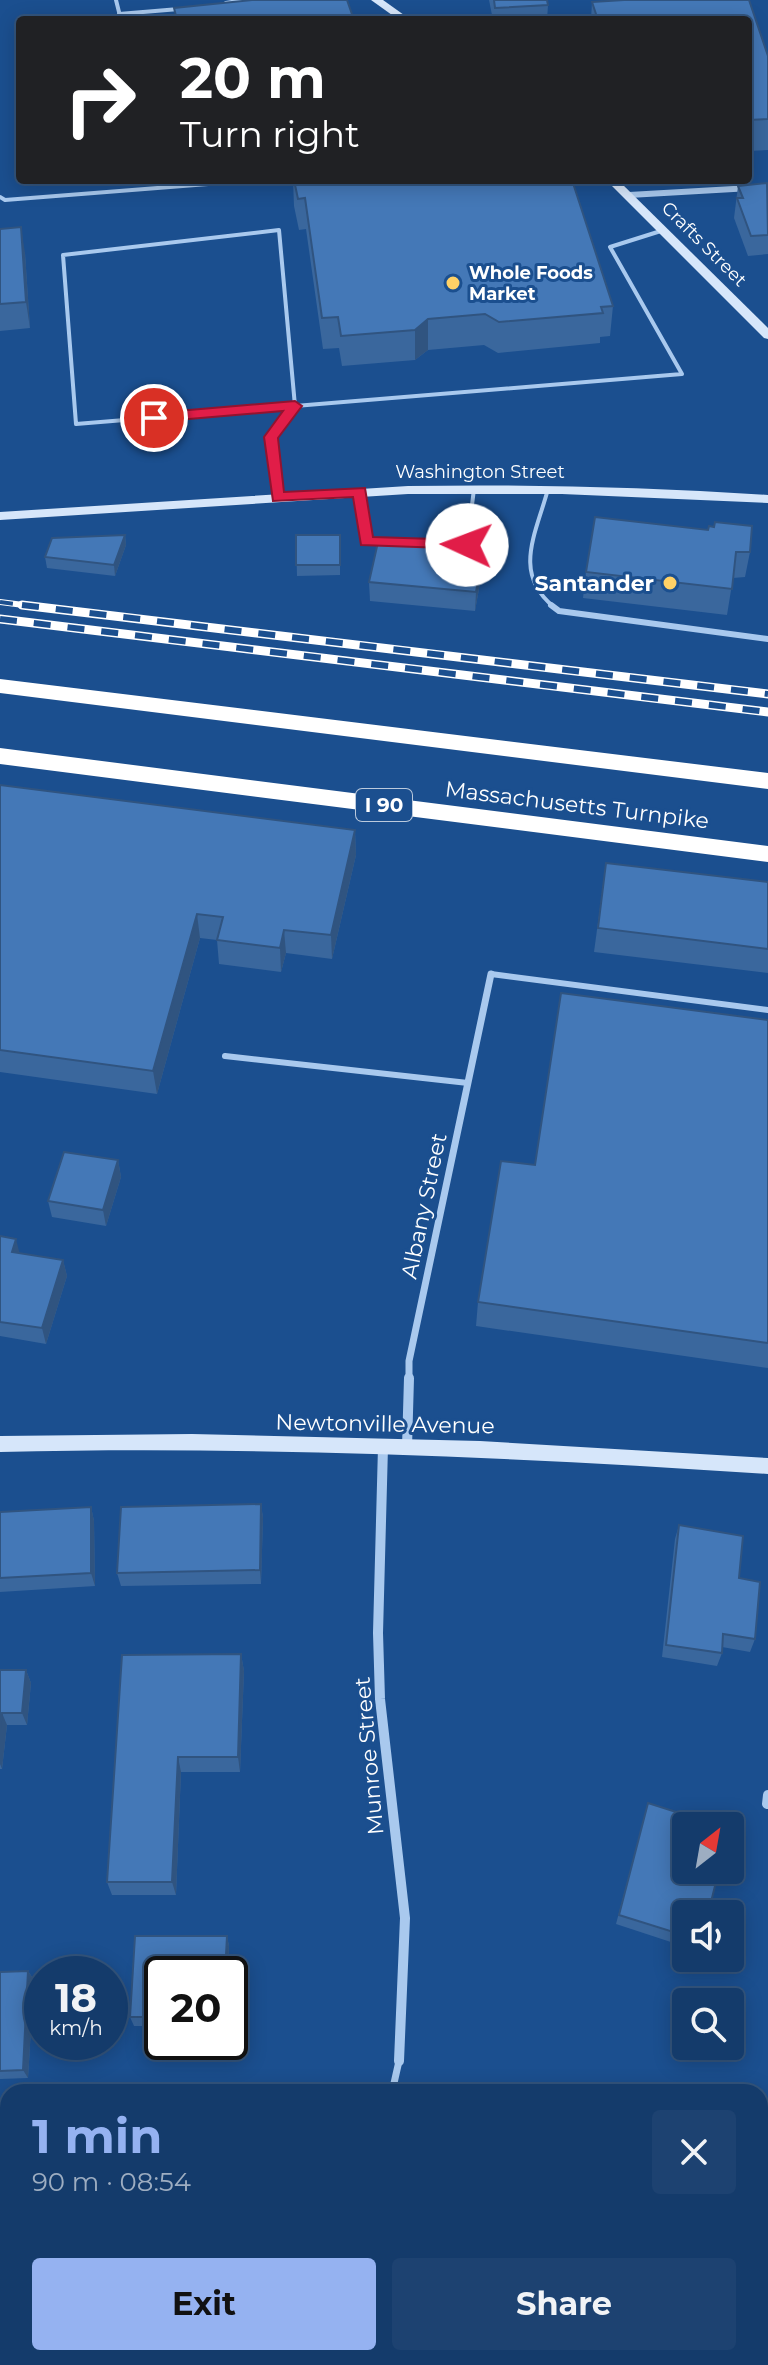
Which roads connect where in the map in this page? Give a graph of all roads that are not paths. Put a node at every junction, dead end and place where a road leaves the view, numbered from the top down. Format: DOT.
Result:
graph roads {
  1 [pos="243,0"];
  2 [pos="376,0"];
  3 [pos="217,5"];
  4 [pos="190,9"];
  5 [pos="129,16"];
  6 [pos="400,16"];
  7 [pos="167,184"];
  8 [pos="207,184"];
  9 [pos="617,184"];
  10 [pos="168,187"];
  11 [pos="768,187"];
  12 [pos="629,195"];
  13 [pos="0,197"];
  14 [pos="664,230"];
  15 [pos="768,335"];
  16 [pos="295,406"];
  17 [pos="474,489"];
  18 [pos="548,489"];
  19 [pos="360,492"];
  20 [pos="278,498"];
  21 [pos="768,499"];
  22 [pos="0,516"];
  23 [pos="768,639"];
  24 [pos="0,686"];
  25 [pos="0,756"];
  26 [pos="768,781"];
  27 [pos="768,854"];
  28 [pos="491,974"];
  29 [pos="768,1010"];
  30 [pos="225,1056"];
  31 [pos="468,1083"];
  32 [pos="0,1444"];
  33 [pos="383,1447"];
  34 [pos="407,1447"];
  35 [pos="768,1466"];
  36 [pos="768,1795"];
  37 [pos="767,1804"];
  38 [pos="399,2061"];
  39 [pos="394,2084"];
  1 -- 3 [label="lane"];
  2 -- 6 [label="main road"];
  4 -- 5 [label="lane"];
  7 -- 10 [label="lane"];
  8 -- 10 [label="lane"];
  9 -- 12 [label="main road, Crafts Street"];
  10 -- 13 [label="lane"];
  11 -- 12 [label="street"];
  12 -- 14 [label="main road, Crafts Street"];
  14 -- 15 [label="main road, Crafts Street"];
  14 -- 16 [label="lane"];
  16 -- 16 [label="lane"];
  16 -- 20 [label="lane"];
  17 -- 18 [label="main road, Washington Street"];
  17 -- 19 [label="main road, Washington Street"];
  17 -- 19 [label="lane"];
  18 -- 21 [label="main road, Washington Street"];
  18 -- 23 [label="lane"];
  19 -- 20 [label="main road, Washington Street"];
  20 -- 22 [label="main road, Washington Street"];
  24 -- 26 [label="highway"];
  25 -- 27 [label="highway, Massachusetts Turnpike / I 90"];
  28 -- 29 [label="lane"];
  28 -- 31 [label="street, Albany Street"];
  30 -- 31 [label="lane"];
  31 -- 34 [label="street, Albany Street"];
  32 -- 33 [label="main road, Newtonville Avenue"];
  33 -- 34 [label="main road, Newtonville Avenue"];
  33 -- 38 [label="street, Munroe Street"];
  34 -- 35 [label="main road, Newtonville Avenue"];
  36 -- 37 [label="street"];
  38 -- 39 [label="lane"];
}
